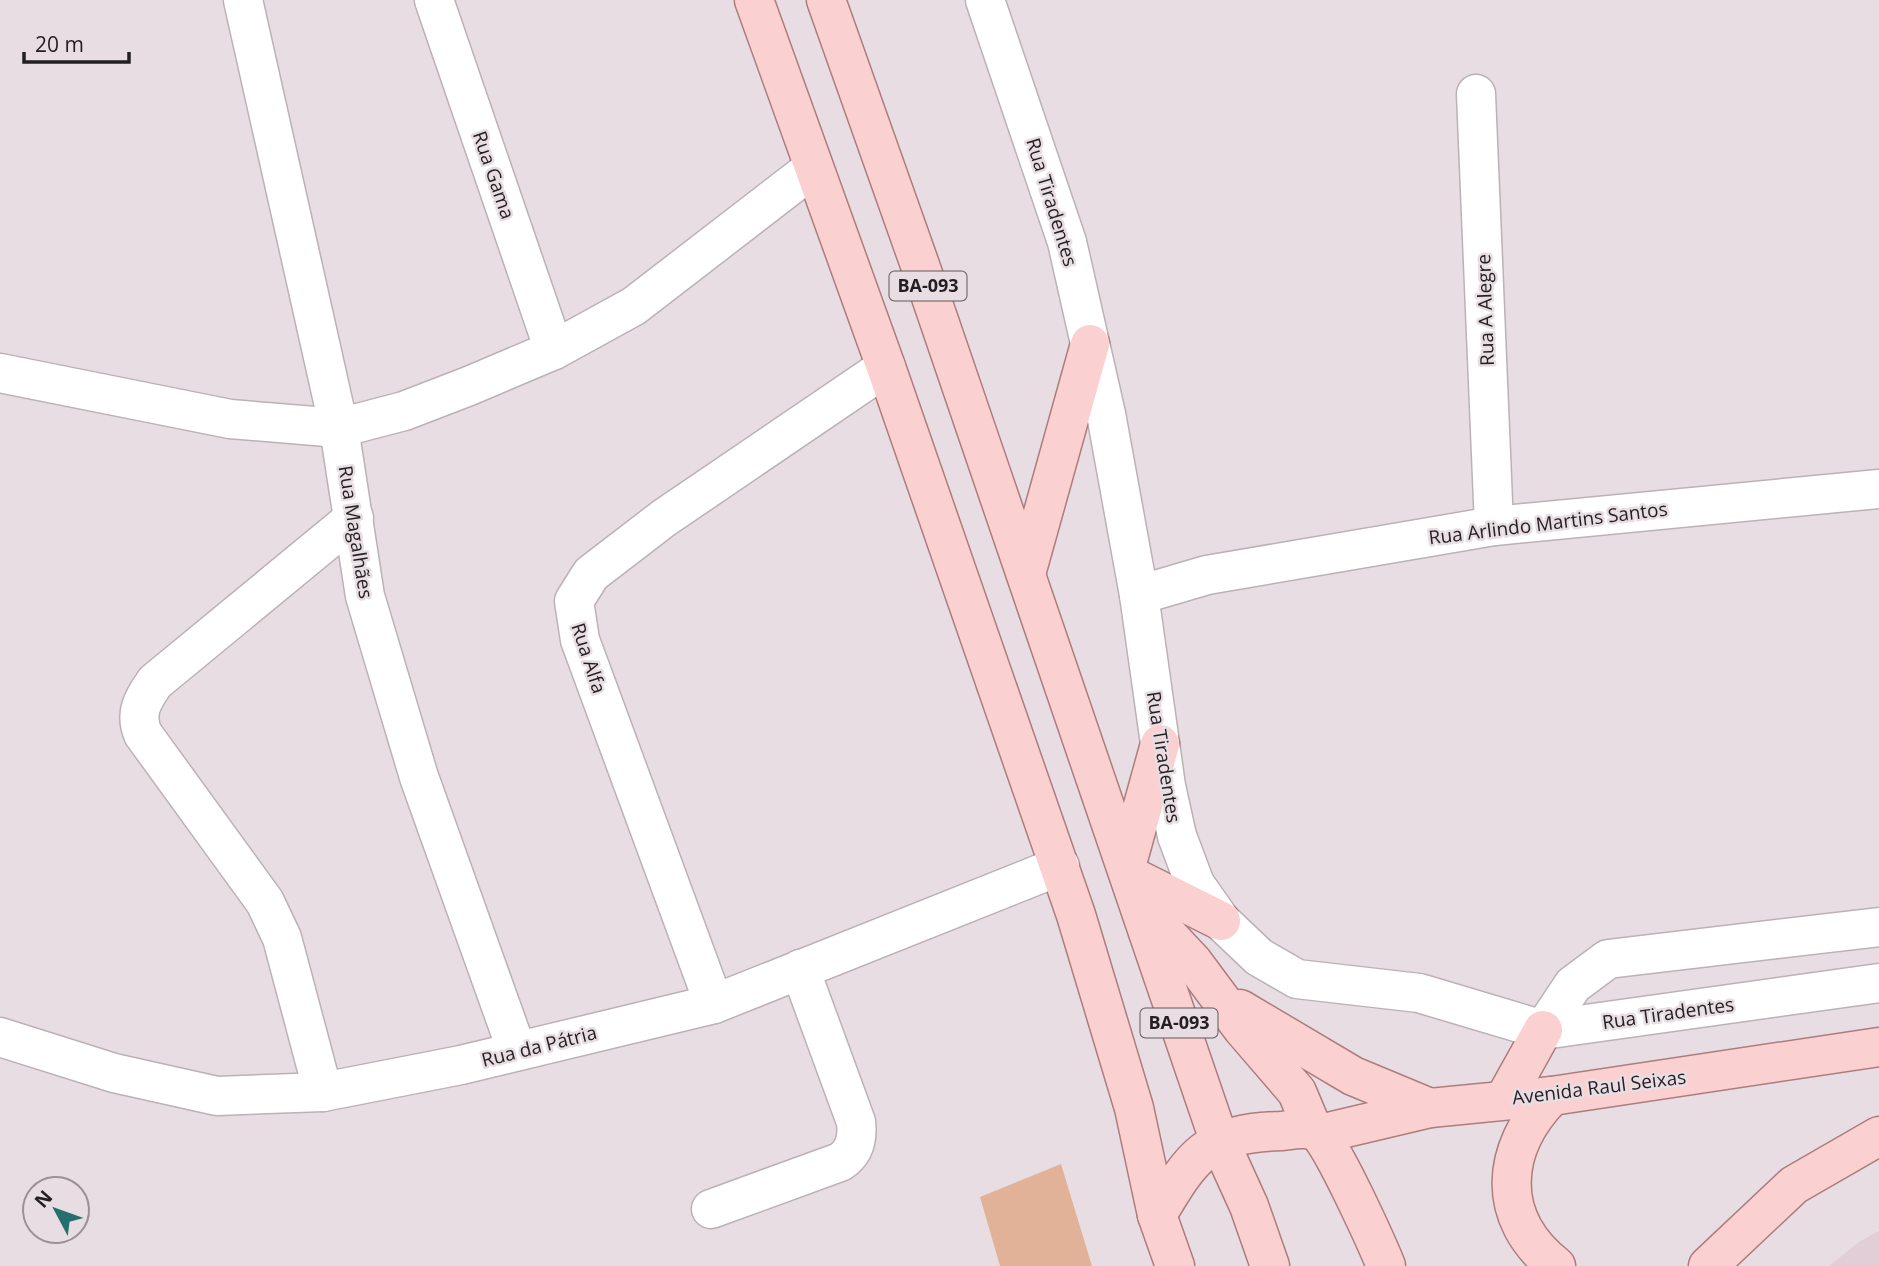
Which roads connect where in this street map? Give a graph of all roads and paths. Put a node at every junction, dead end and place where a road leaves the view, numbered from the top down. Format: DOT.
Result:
graph roads {
  1 [pos="243,0"];
  2 [pos="434,0"];
  3 [pos="754,0"];
  4 [pos="826,0"];
  5 [pos="985,0"];
  6 [pos="1476,94"];
  7 [pos="813,168"];
  8 [pos="1090,344"];
  9 [pos="554,350"];
  10 [pos="886,367"];
  11 [pos="0,373"];
  12 [pos="339,428"];
  13 [pos="1879,489"];
  14 [pos="354,518"];
  15 [pos="1494,526"];
  16 [pos="1026,574"];
  17 [pos="1139,595"];
  18 [pos="1160,744"];
  19 [pos="1060,866"];
  20 [pos="1131,882"];
  21 [pos="1221,922"];
  22 [pos="1879,927"];
  23 [pos="800,969"];
  24 [pos="1879,983"];
  25 [pos="1221,996"];
  26 [pos="714,1004"];
  27 [pos="1543,1030"];
  28 [pos="0,1037"];
  29 [pos="1879,1047"];
  30 [pos="517,1051"];
  31 [pos="323,1092"];
  32 [pos="1552,1096"];
  33 [pos="1504,1100"];
  34 [pos="1430,1108"];
  35 [pos="1317,1132"];
  36 [pos="1879,1136"];
  37 [pos="1219,1140"];
  38 [pos="711,1209"];
  39 [pos="1157,1215"];
  40 [pos="1175,1266"];
  41 [pos="1270,1266"];
  42 [pos="1386,1266"];
  43 [pos="1556,1266"];
  44 [pos="1708,1266"];
  1 -- 12 [label="street, Rua Magalhães"];
  2 -- 9 [label="street, Rua Gama"];
  3 -- 7 [label="main road"];
  4 -- 16 [label="main road, BA-093"];
  5 -- 8 [label="street, Rua Tiradentes"];
  6 -- 15 [label="street, Rua A Alegre"];
  7 -- 9 [label="street"];
  7 -- 10 [label="main road"];
  8 -- 16 [label="main road"];
  8 -- 17 [label="street, Rua Tiradentes"];
  9 -- 12 [label="street"];
  10 -- 19 [label="main road"];
  10 -- 26 [label="street, Rua Alfa"];
  11 -- 12 [label="street"];
  12 -- 14 [label="street, Rua Magalhães"];
  13 -- 15 [label="street, Rua Arlindo Martins Santos"];
  14 -- 30 [label="street, Rua Magalhães"];
  14 -- 31 [label="street"];
  15 -- 17 [label="street, Rua Arlindo Martins Santos"];
  16 -- 20 [label="main road, BA-093"];
  17 -- 18 [label="street, Rua Tiradentes"];
  18 -- 20 [label="main road"];
  18 -- 21 [label="street, Rua Tiradentes"];
  19 -- 23 [label="street, Rua da Pátria"];
  19 -- 39 [label="main road"];
  20 -- 21 [label="main road"];
  20 -- 25 [label="main road"];
  20 -- 37 [label="main road, BA-093"];
  21 -- 27 [label="street, Rua Tiradentes"];
  22 -- 27 [label="street"];
  23 -- 26 [label="street, Rua da Pátria"];
  23 -- 38 [label="street"];
  24 -- 27 [label="street, Rua Tiradentes"];
  25 -- 34 [label="main road"];
  25 -- 35 [label="main road"];
  26 -- 30 [label="street, Rua da Pátria"];
  27 -- 33 [label="main road"];
  28 -- 31 [label="street, Rua da Pátria"];
  29 -- 32 [label="main road, Avenida Raul Seixas"];
  30 -- 31 [label="street, Rua da Pátria"];
  32 -- 33 [label="main road, Avenida Raul Seixas"];
  32 -- 43 [label="main road"];
  33 -- 34 [label="main road, Avenida Raul Seixas"];
  34 -- 35 [label="main road, Avenida Raul Seixas"];
  35 -- 37 [label="main road, Avenida Raul Seixas"];
  35 -- 42 [label="main road"];
  36 -- 44 [label="main road"];
  37 -- 39 [label="main road"];
  37 -- 41 [label="main road, BA-093"];
  39 -- 40 [label="main road"];
}
